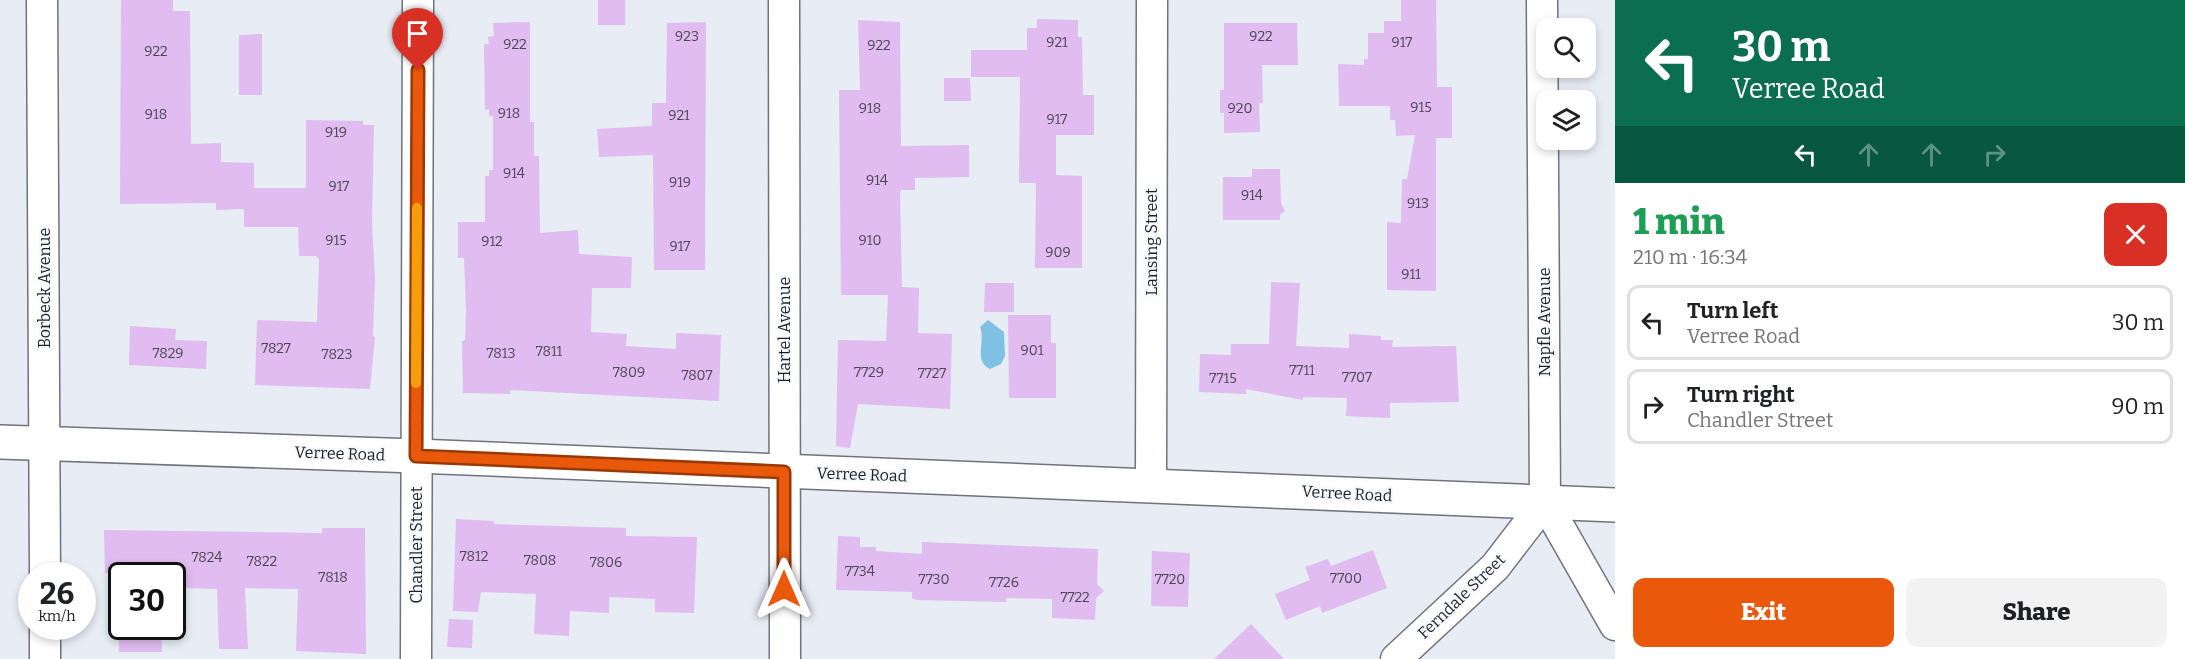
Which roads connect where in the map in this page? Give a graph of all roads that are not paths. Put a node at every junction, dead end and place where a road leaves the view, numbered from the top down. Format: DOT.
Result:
graph roads {
  1 [pos="42,0"];
  2 [pos="418,0"];
  3 [pos="784,0"];
  4 [pos="1152,0"];
  5 [pos="1542,0"];
  6 [pos="0,442"];
  7 [pos="45,443"];
  8 [pos="416,456"];
  9 [pos="784,472"];
  10 [pos="1151,484"];
  11 [pos="1545,502"];
  12 [pos="1615,505"];
  13 [pos="45,562"];
  14 [pos="1615,625"];
  15 [pos="45,640"];
  16 [pos="45,659"];
  17 [pos="416,659"];
  18 [pos="785,659"];
  19 [pos="1396,659"];
  1 -- 7 [label="street, Borbeck Avenue"];
  2 -- 8 [label="street, Chandler Street"];
  3 -- 9 [label="street, Hartel Avenue"];
  4 -- 10 [label="street, Lansing Street"];
  5 -- 11 [label="street, Napfle Avenue"];
  6 -- 7 [label="main road, Verree Road"];
  7 -- 8 [label="main road, Verree Road"];
  7 -- 13 [label="street, Borbeck Avenue"];
  8 -- 9 [label="main road, Verree Road"];
  8 -- 17 [label="street, Chandler Street"];
  9 -- 10 [label="main road, Verree Road"];
  9 -- 18 [label="street, Hartel Avenue"];
  10 -- 11 [label="main road, Verree Road"];
  11 -- 12 [label="main road, Verree Road"];
  11 -- 14 [label="street, Napfle Avenue"];
  11 -- 19 [label="street, Ferndale Street"];
  15 -- 16 [label="street"];
}
